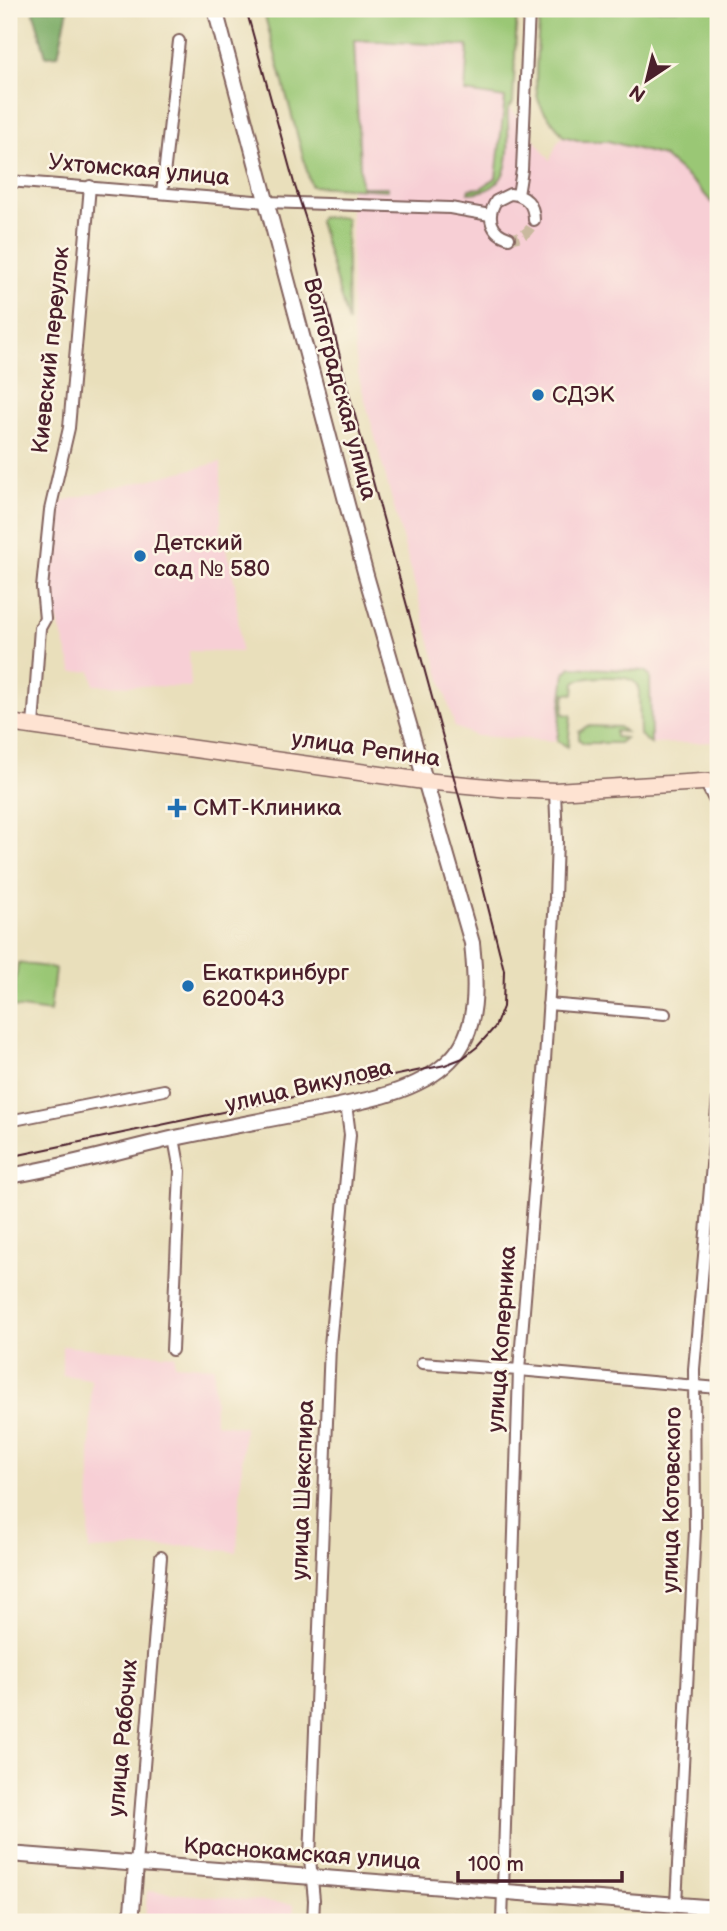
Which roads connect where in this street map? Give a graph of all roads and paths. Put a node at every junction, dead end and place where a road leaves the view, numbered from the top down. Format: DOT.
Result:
graph roads {
  1 [pos="215,9"];
  2 [pos="529,9"];
  3 [pos="179,41"];
  4 [pos="9,181"];
  5 [pos="90,186"];
  6 [pos="162,193"];
  7 [pos="518,195"];
  8 [pos="267,202"];
  9 [pos="490,215"];
  10 [pos="534,220"];
  11 [pos="509,238"];
  12 [pos="9,723"];
  13 [pos="33,726"];
  14 [pos="424,781"];
  15 [pos="712,781"];
  16 [pos="555,791"];
  17 [pos="718,807"];
  18 [pos="548,1004"];
  19 [pos="665,1014"];
  20 [pos="163,1090"];
  21 [pos="718,1097"];
  22 [pos="346,1104"];
  23 [pos="9,1121"];
  24 [pos="174,1138"];
  25 [pos="9,1149"];
  26 [pos="10,1181"];
  27 [pos="172,1350"];
  28 [pos="422,1363"];
  29 [pos="519,1370"];
  30 [pos="694,1387"];
  31 [pos="718,1388"];
  32 [pos="161,1557"];
  33 [pos="9,1854"];
  34 [pos="136,1865"];
  35 [pos="312,1878"];
  36 [pos="503,1892"];
  37 [pos="676,1904"];
  38 [pos="718,1908"];
  39 [pos="131,1922"];
  40 [pos="313,1922"];
  41 [pos="502,1922"];
  1 -- 8 [label="street, Волгоградская улица"];
  2 -- 7 [label="street"];
  3 -- 6 [label="street"];
  4 -- 5 [label="street, Ухтомская улица"];
  5 -- 6 [label="street, Ухтомская улица"];
  5 -- 13 [label="street, Киевский переулок"];
  6 -- 8 [label="street, Ухтомская улица"];
  7 -- 9 [label="street"];
  7 -- 10 [label="street"];
  8 -- 9 [label="street, Ухтомская улица"];
  8 -- 14 [label="street, Волгоградская улица"];
  9 -- 11 [label="street"];
  12 -- 13 [label="main road, улица Репина"];
  13 -- 14 [label="main road, улица Репина"];
  14 -- 16 [label="main road, улица Репина"];
  14 -- 22 [label="street, улица Викулова"];
  15 -- 16 [label="main road, улица Репина"];
  15 -- 17 [label="street"];
  16 -- 18 [label="street, улица Коперника"];
  18 -- 19 [label="street"];
  18 -- 29 [label="street, улица Коперника"];
  20 -- 23 [label="street"];
  21 -- 30 [label="street, улица Котовского"];
  22 -- 24 [label="street, улица Викулова"];
  22 -- 35 [label="street, улица Шекспира"];
  24 -- 26 [label="street, улица Викулова"];
  24 -- 27 [label="street"];
  25 -- 26 [label="street"];
  28 -- 29 [label="street"];
  29 -- 30 [label="street"];
  29 -- 36 [label="street, улица Коперника"];
  30 -- 31 [label="street"];
  30 -- 37 [label="street, улица Котовского"];
  32 -- 34 [label="street, улица Рабочих"];
  33 -- 34 [label="street, Краснокамская улица"];
  34 -- 35 [label="street, Краснокамская улица"];
  34 -- 39 [label="street, улица Рабочих"];
  35 -- 36 [label="street, Краснокамская улица"];
  35 -- 40 [label="street, улица Шекспира"];
  36 -- 37 [label="street, Краснокамская улица"];
  36 -- 41 [label="street, улица Коперника"];
  37 -- 38 [label="street, Краснокамская улица"];
}
